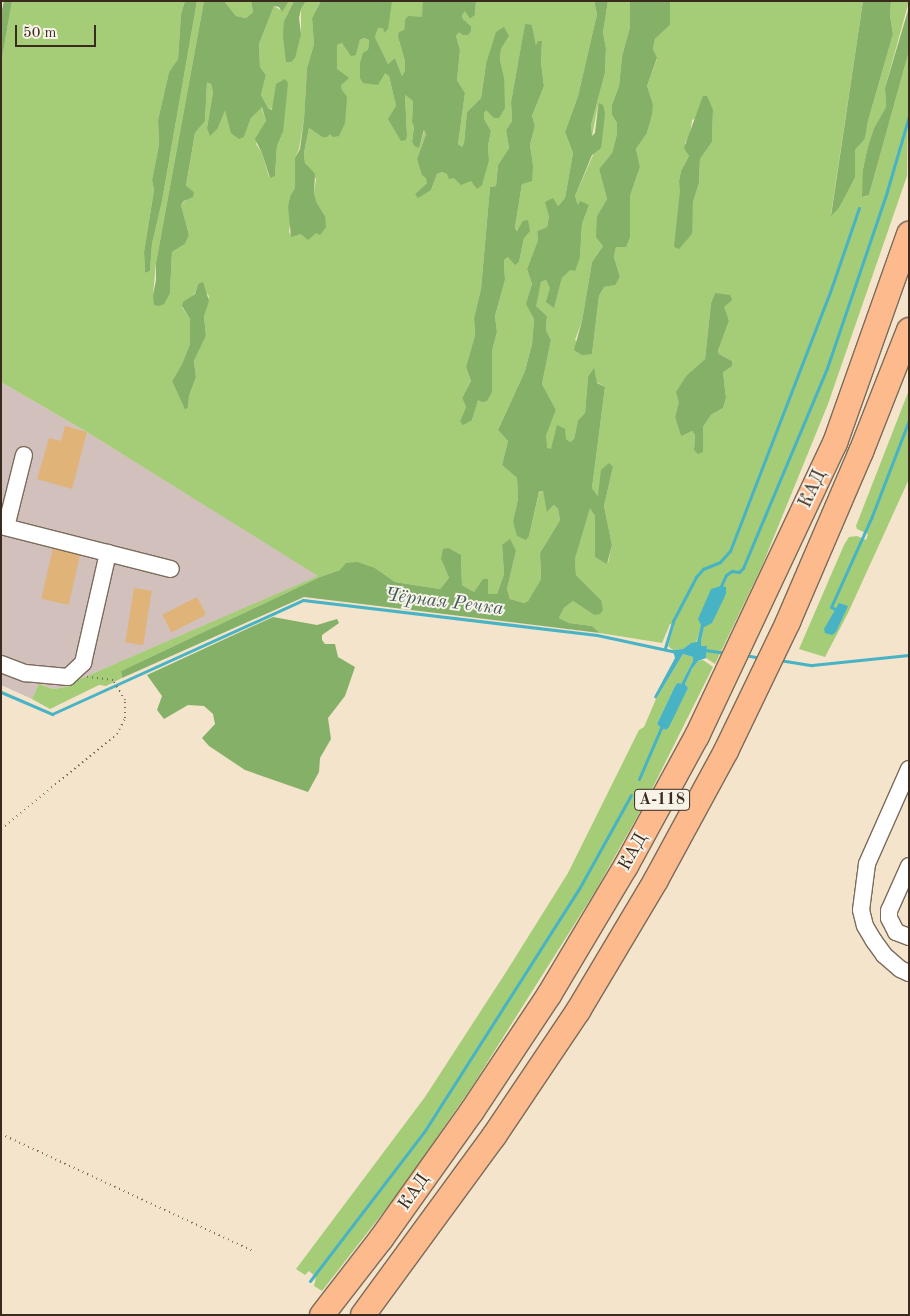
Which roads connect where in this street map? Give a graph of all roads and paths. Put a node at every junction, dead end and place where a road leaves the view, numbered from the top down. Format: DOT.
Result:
graph roads {
  1 [pos="909,234"];
  2 [pos="909,330"];
  3 [pos="24,455"];
  4 [pos="4,526"];
  5 [pos="108,553"];
  6 [pos="171,569"];
  7 [pos="1,664"];
  8 [pos="68,677"];
  9 [pos="908,772"];
  10 [pos="1,829"];
  11 [pos="909,866"];
  12 [pos="909,938"];
  13 [pos="909,973"];
  14 [pos="1,1134"];
  15 [pos="255,1252"];
  16 [pos="322,1315"];
  17 [pos="363,1315"];
  1 -- 16 [label="highway, КАД / А-118"];
  2 -- 17 [label="highway, КАД / А-118"];
  3 -- 4 [label="street"];
  4 -- 5 [label="street"];
  5 -- 6 [label="street"];
  5 -- 8 [label="street"];
  7 -- 8 [label="street"];
  8 -- 10 [label="path"];
  9 -- 13 [label="street"];
  11 -- 12 [label="street"];
  14 -- 15 [label="path"];
}
